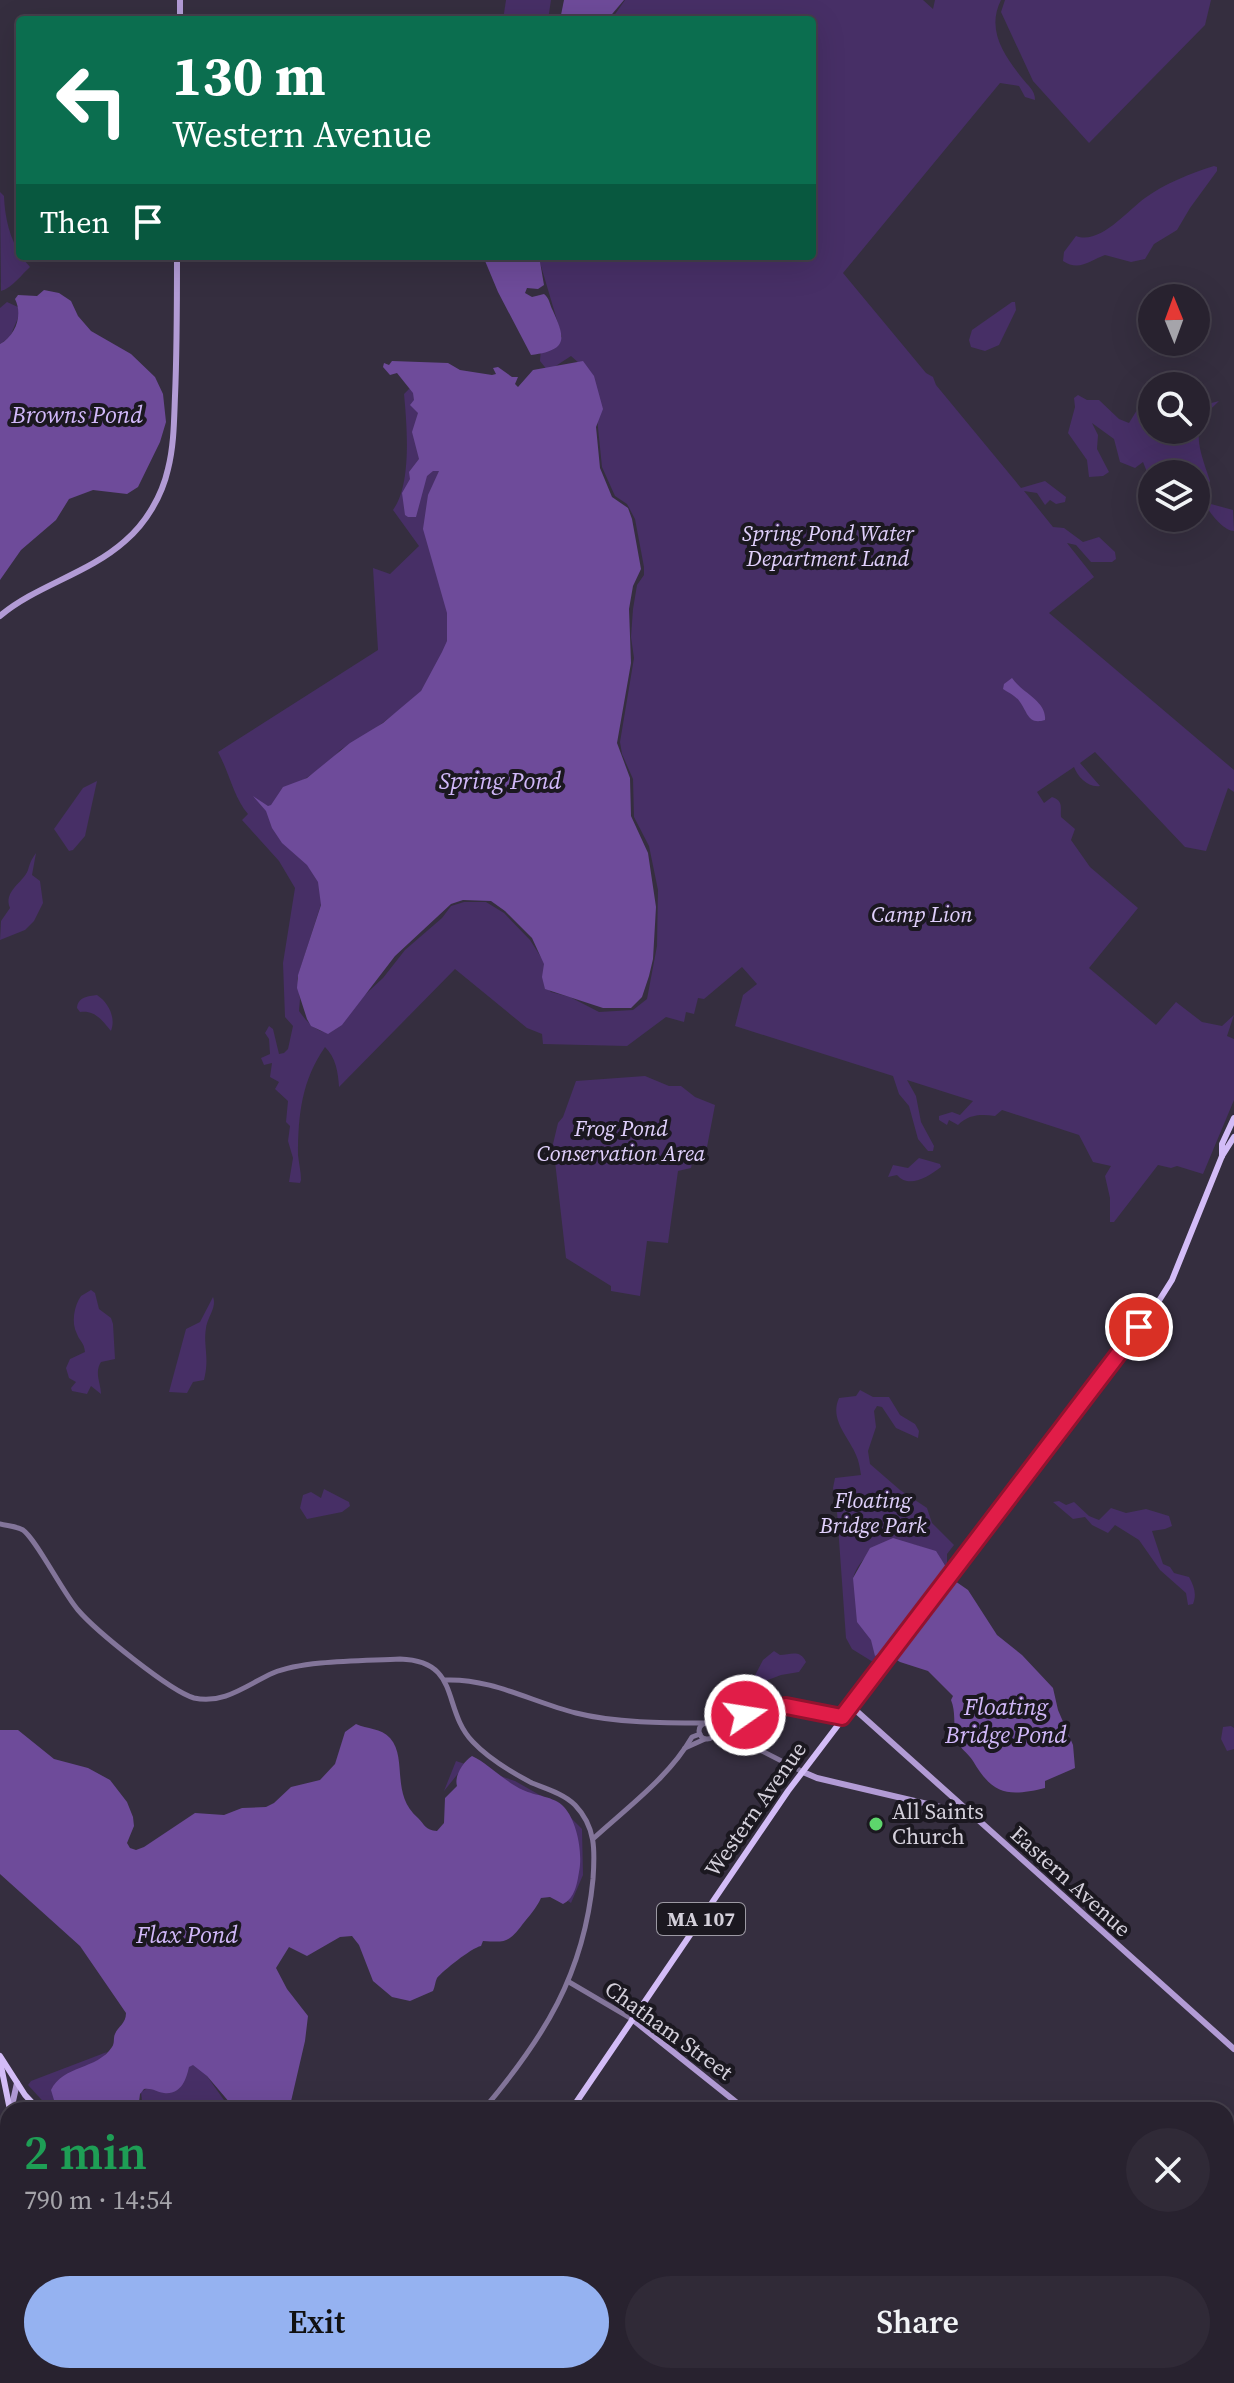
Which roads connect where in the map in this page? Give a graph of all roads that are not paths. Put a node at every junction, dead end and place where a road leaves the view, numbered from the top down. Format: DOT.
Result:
graph roads {
  1 [pos="177,260"];
  2 [pos="0,616"];
  3 [pos="1234,1118"];
  4 [pos="1234,1137"];
  5 [pos="1222,1156"];
  6 [pos="0,1524"];
  7 [pos="445,1680"];
  8 [pos="851,1706"];
  9 [pos="842,1717"];
  10 [pos="673,1722"];
  11 [pos="705,1723"];
  12 [pos="713,1725"];
  13 [pos="688,1727"];
  14 [pos="699,1732"];
  15 [pos="714,1734"];
  16 [pos="692,1737"];
  17 [pos="706,1738"];
  18 [pos="685,1749"];
  19 [pos="803,1772"];
  20 [pos="974,1815"];
  21 [pos="593,1838"];
  22 [pos="569,1982"];
  23 [pos="632,2019"];
  24 [pos="1234,2049"];
  25 [pos="0,2059"];
  26 [pos="17,2083"];
  27 [pos="8,2102"];
  28 [pos="12,2102"];
  29 [pos="32,2102"];
  30 [pos="489,2102"];
  31 [pos="576,2102"];
  32 [pos="736,2102"];
  1 -- 2 [label="main road"];
  3 -- 5 [label="main road, MA 107"];
  4 -- 5 [label="main road, MA 107"];
  5 -- 8 [label="main road, Western Avenue / MA 107"];
  6 -- 7 [label="street"];
  7 -- 10 [label="street"];
  7 -- 21 [label="street"];
  8 -- 9 [label="main road, Western Avenue / MA 107"];
  8 -- 20 [label="main road, Eastern Avenue"];
  9 -- 12 [label="street"];
  9 -- 19 [label="main road, Western Avenue / MA 107"];
  10 -- 11 [label="street"];
  10 -- 13 [label="street"];
  11 -- 12 [label="street"];
  11 -- 14 [label="street"];
  12 -- 15 [label="street"];
  13 -- 14 [label="street"];
  13 -- 16 [label="street"];
  14 -- 16 [label="street"];
  14 -- 17 [label="street"];
  15 -- 17 [label="street"];
  15 -- 19 [label="street"];
  16 -- 18 [label="street"];
  17 -- 18 [label="street"];
  18 -- 21 [label="street"];
  19 -- 20 [label="main road"];
  19 -- 23 [label="main road, Western Avenue / MA 107"];
  20 -- 24 [label="main road, Eastern Avenue"];
  21 -- 22 [label="street"];
  22 -- 23 [label="street, Chatham Street"];
  22 -- 30 [label="street"];
  23 -- 31 [label="main road, Western Avenue / MA 107"];
  23 -- 32 [label="main road, Chatham Street"];
  25 -- 26 [label="main road"];
  25 -- 27 [label="main road"];
  26 -- 28 [label="main road"];
  26 -- 29 [label="main road"];
}
